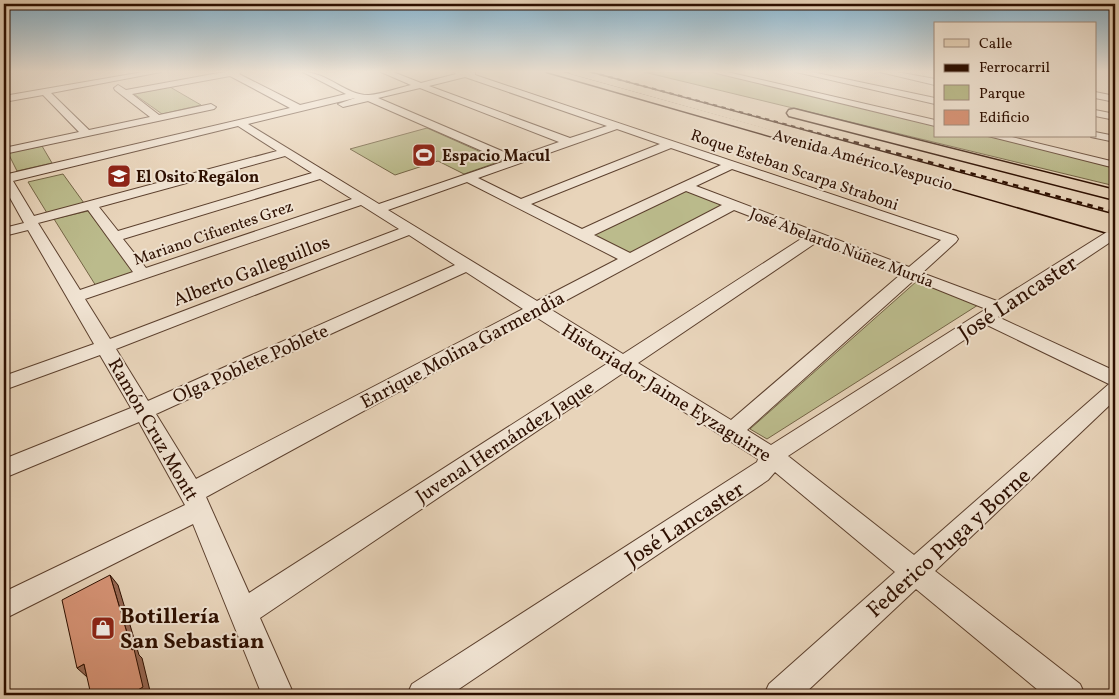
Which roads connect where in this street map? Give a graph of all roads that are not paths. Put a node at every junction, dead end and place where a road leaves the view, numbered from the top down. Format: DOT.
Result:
graph roads {
  1 [pos="58,105"];
  2 [pos="140,105"];
  3 [pos="207,105"];
  4 [pos="291,105"];
  5 [pos="317,105"];
  6 [pos="339,105"];
  7 [pos="385,105"];
  8 [pos="471,105"];
  9 [pos="555,105"];
  10 [pos="669,105"];
  11 [pos="689,105"];
  12 [pos="695,105"];
  13 [pos="855,105"];
  14 [pos="299,109"];
  15 [pos="778,109"];
  16 [pos="217,111"];
  17 [pos="934,112"];
  18 [pos="1096,114"];
  19 [pos="1115,117"];
  20 [pos="157,118"];
  21 [pos="752,120"];
  22 [pos="921,120"];
  23 [pos="934,123"];
  24 [pos="242,125"];
  25 [pos="616,126"];
  26 [pos="86,133"];
  27 [pos="1096,135"];
  28 [pos="1001,138"];
  29 [pos="1115,139"];
  30 [pos="569,142"];
  31 [pos="670,144"];
  32 [pos="4,151"];
  33 [pos="286,152"];
  34 [pos="515,161"];
  35 [pos="731,165"];
  36 [pos="1115,165"];
  37 [pos="322,174"];
  38 [pos="4,178"];
  39 [pos="467,178"];
  40 [pos="685,186"];
  41 [pos="1115,194"];
  42 [pos="370,204"];
  43 [pos="520,204"];
  44 [pos="91,205"];
  45 [pos="732,205"];
  46 [pos="1115,220"];
  47 [pos="31,223"];
  48 [pos="410,230"];
  49 [pos="1115,231"];
  50 [pos="4,232"];
  51 [pos="582,235"];
  52 [pos="114,237"];
  53 [pos="815,237"];
  54 [pos="630,259"];
  55 [pos="467,266"];
  56 [pos="142,274"];
  57 [pos="913,274"];
  58 [pos="75,297"];
  59 [pos="536,310"];
  60 [pos="992,312"];
  61 [pos="105,347"];
  62 [pos="622,364"];
  63 [pos="1115,379"];
  64 [pos="4,383"];
  65 [pos="1115,389"];
  66 [pos="143,411"];
  67 [pos="731,432"];
  68 [pos="770,456"];
  69 [pos="4,469"];
  70 [pos="196,501"];
  71 [pos="915,572"];
  72 [pos="4,606"];
  73 [pos="243,612"];
  74 [pos="278,695"];
  75 [pos="423,695"];
  76 [pos="780,695"];
  77 [pos="1069,695"];
  1 -- 26 [label="street"];
  2 -- 20 [label="street"];
  3 -- 16 [label="street, Historiador Jaime Eyzaguirre"];
  4 -- 14 [label="street"];
  5 -- 14 [label="street"];
  6 -- 24 [label="street"];
  7 -- 34 [label="street"];
  8 -- 30 [label="street"];
  9 -- 25 [label="street, Roque Esteban Scarpa Straboni"];
  10 -- 49 [label="main road, Avenida Américo Vespucio"];
  11 -- 21 [label="highway"];
  12 -- 21 [label="highway"];
  13 -- 22 [label="street"];
  14 -- 24 [label="street"];
  15 -- 41 [label="highway, Avenida Américo Vespucio"];
  16 -- 20 [label="street"];
  16 -- 24 [label="street, Historiador Jaime Eyzaguirre"];
  17 -- 22 [label="street"];
  18 -- 19 [label="street"];
  20 -- 26 [label="street"];
  21 -- 46 [label="highway"];
  22 -- 23 [label="street"];
  24 -- 33 [label="street, Historiador Jaime Eyzaguirre"];
  24 -- 38 [label="street"];
  25 -- 30 [label="street, Mariano Cifuentes Grez"];
  25 -- 31 [label="street, Roque Esteban Scarpa Straboni"];
  26 -- 32 [label="street"];
  27 -- 29 [label="street"];
  28 -- 36 [label="street"];
  30 -- 34 [label="street, Mariano Cifuentes Grez"];
  31 -- 35 [label="street, Roque Esteban Scarpa Straboni"];
  31 -- 43 [label="street"];
  33 -- 37 [label="street, Historiador Jaime Eyzaguirre"];
  33 -- 44 [label="street"];
  34 -- 39 [label="street, Mariano Cifuentes Grez"];
  35 -- 40 [label="street"];
  35 -- 57 [label="street, Roque Esteban Scarpa Straboni"];
  37 -- 42 [label="street, Historiador Jaime Eyzaguirre"];
  37 -- 52 [label="street"];
  38 -- 47 [label="street, Ramón Cruz Montt"];
  39 -- 42 [label="street, Mariano Cifuentes Grez"];
  39 -- 43 [label="street"];
  40 -- 45 [label="street, José Abelardo Núñez Murúa"];
  40 -- 51 [label="street"];
  42 -- 48 [label="street, Historiador Jaime Eyzaguirre"];
  42 -- 56 [label="street, Mariano Cifuentes Grez"];
  43 -- 51 [label="street"];
  44 -- 47 [label="street"];
  44 -- 52 [label="street"];
  45 -- 53 [label="street, José Abelardo Núñez Murúa"];
  45 -- 54 [label="street, Enrique Molina Garmendia"];
  47 -- 50 [label="street"];
  47 -- 58 [label="street, Ramón Cruz Montt"];
  48 -- 55 [label="street, Historiador Jaime Eyzaguirre"];
  48 -- 61 [label="street, Alberto Galleguillos"];
  49 -- 60 [label="street, José Lancaster"];
  51 -- 54 [label="street"];
  52 -- 56 [label="street"];
  53 -- 57 [label="street, José Abelardo Núñez Murúa"];
  53 -- 62 [label="street, Juvenal Hernández Jaque"];
  54 -- 59 [label="street, Enrique Molina Garmendia"];
  55 -- 59 [label="street, Historiador Jaime Eyzaguirre"];
  55 -- 66 [label="street, Olga Poblete Poblete"];
  56 -- 58 [label="street, Mariano Cifuentes Grez"];
  57 -- 60 [label="street, José Abelardo Núñez Murúa"];
  57 -- 67 [label="street"];
  58 -- 61 [label="street, Ramón Cruz Montt"];
  59 -- 62 [label="street, Historiador Jaime Eyzaguirre"];
  59 -- 70 [label="street, Enrique Molina Garmendia"];
  60 -- 63 [label="street, José Abelardo Núñez Murúa"];
  60 -- 68 [label="street, José Lancaster"];
  61 -- 64 [label="street, Alberto Galleguillos"];
  61 -- 66 [label="street, Ramón Cruz Montt"];
  62 -- 67 [label="street, Historiador Jaime Eyzaguirre"];
  62 -- 73 [label="street, Juvenal Hernández Jaque"];
  65 -- 71 [label="street, Federico Puga y Borne"];
  66 -- 69 [label="street, Olga Poblete Poblete"];
  66 -- 70 [label="street, Ramón Cruz Montt"];
  67 -- 68 [label="street, Historiador Jaime Eyzaguirre"];
  68 -- 71 [label="street, Historiador Jaime Eyzaguirre"];
  68 -- 75 [label="street, José Lancaster"];
  70 -- 72 [label="street, Enrique Molina Garmendia"];
  70 -- 73 [label="street, Ramón Cruz Montt"];
  71 -- 76 [label="street, Federico Puga y Borne"];
  71 -- 77 [label="street, Historiador Jaime Eyzaguirre"];
  73 -- 74 [label="street, Ramón Cruz Montt"];
}
